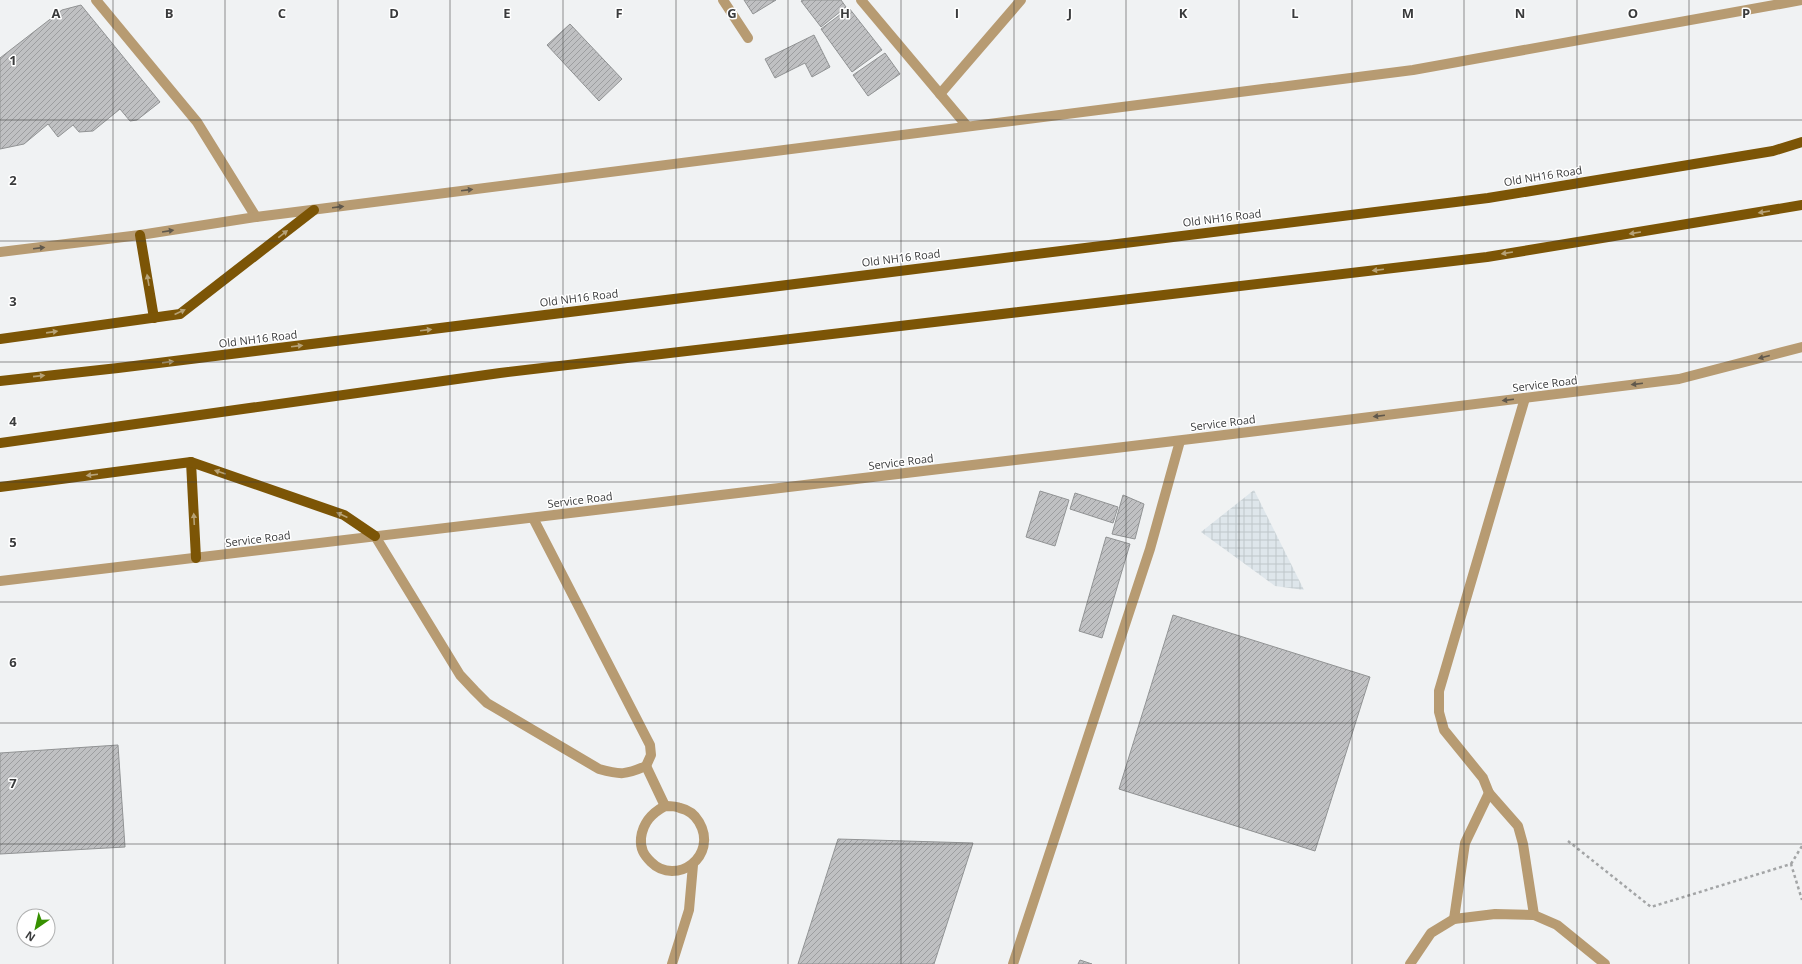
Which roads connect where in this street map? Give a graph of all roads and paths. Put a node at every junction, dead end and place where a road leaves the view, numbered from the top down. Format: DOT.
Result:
graph roads {
  1 [pos="96,0"];
  2 [pos="723,0"];
  3 [pos="861,0"];
  4 [pos="1021,0"];
  5 [pos="1802,0"];
  6 [pos="748,38"];
  7 [pos="940,94"];
  8 [pos="967,126"];
  9 [pos="1802,142"];
  10 [pos="1802,205"];
  11 [pos="314,210"];
  12 [pos="256,217"];
  13 [pos="140,235"];
  14 [pos="0,252"];
  15 [pos="154,318"];
  16 [pos="0,340"];
  17 [pos="1802,347"];
  18 [pos="0,381"];
  19 [pos="1525,398"];
  20 [pos="1180,440"];
  21 [pos="0,443"];
  22 [pos="191,462"];
  23 [pos="0,486"];
  24 [pos="533,518"];
  25 [pos="374,536"];
  26 [pos="196,558"];
  27 [pos="0,581"];
  28 [pos="646,766"];
  29 [pos="1489,793"];
  30 [pos="665,806"];
  31 [pos="1568,841"];
  32 [pos="1802,846"];
  33 [pos="1791,864"];
  34 [pos="693,865"];
  35 [pos="1802,900"];
  36 [pos="1534,915"];
  37 [pos="1454,919"];
  38 [pos="672,964"];
  39 [pos="1013,964"];
  40 [pos="1410,964"];
  41 [pos="1605,964"];
  1 -- 12 [label="street"];
  2 -- 6 [label="street"];
  3 -- 7 [label="street"];
  4 -- 7 [label="street"];
  5 -- 8 [label="street"];
  7 -- 8 [label="street"];
  11 -- 8 [label="street, one-way"];
  18 -- 9 [label="main road, Old NH16 Road, one-way"];
  10 -- 21 [label="main road, one-way"];
  11 -- 12 [label="street"];
  15 -- 11 [label="main road, one-way"];
  13 -- 12 [label="street, one-way"];
  14 -- 13 [label="street, one-way"];
  15 -- 13 [label="main road, one-way"];
  16 -- 15 [label="main road, one-way"];
  17 -- 19 [label="street, Service Road, one-way"];
  19 -- 20 [label="street, Service Road, one-way"];
  19 -- 29 [label="street"];
  20 -- 24 [label="street, Service Road"];
  20 -- 39 [label="street"];
  22 -- 23 [label="main road, one-way"];
  25 -- 22 [label="main road, one-way"];
  26 -- 22 [label="main road, one-way"];
  24 -- 25 [label="street, Service Road"];
  24 -- 28 [label="street"];
  25 -- 26 [label="street, Service Road"];
  25 -- 28 [label="street"];
  26 -- 27 [label="street, Service Road"];
  28 -- 30 [label="street"];
  29 -- 36 [label="street"];
  29 -- 37 [label="street"];
  30 -- 34 [label="street"];
  30 -- 34 [label="street"];
  31 -- 33 [label="path"];
  32 -- 33 [label="path"];
  33 -- 35 [label="path"];
  34 -- 38 [label="street"];
  36 -- 37 [label="street"];
  36 -- 41 [label="street"];
  37 -- 40 [label="street"];
}
